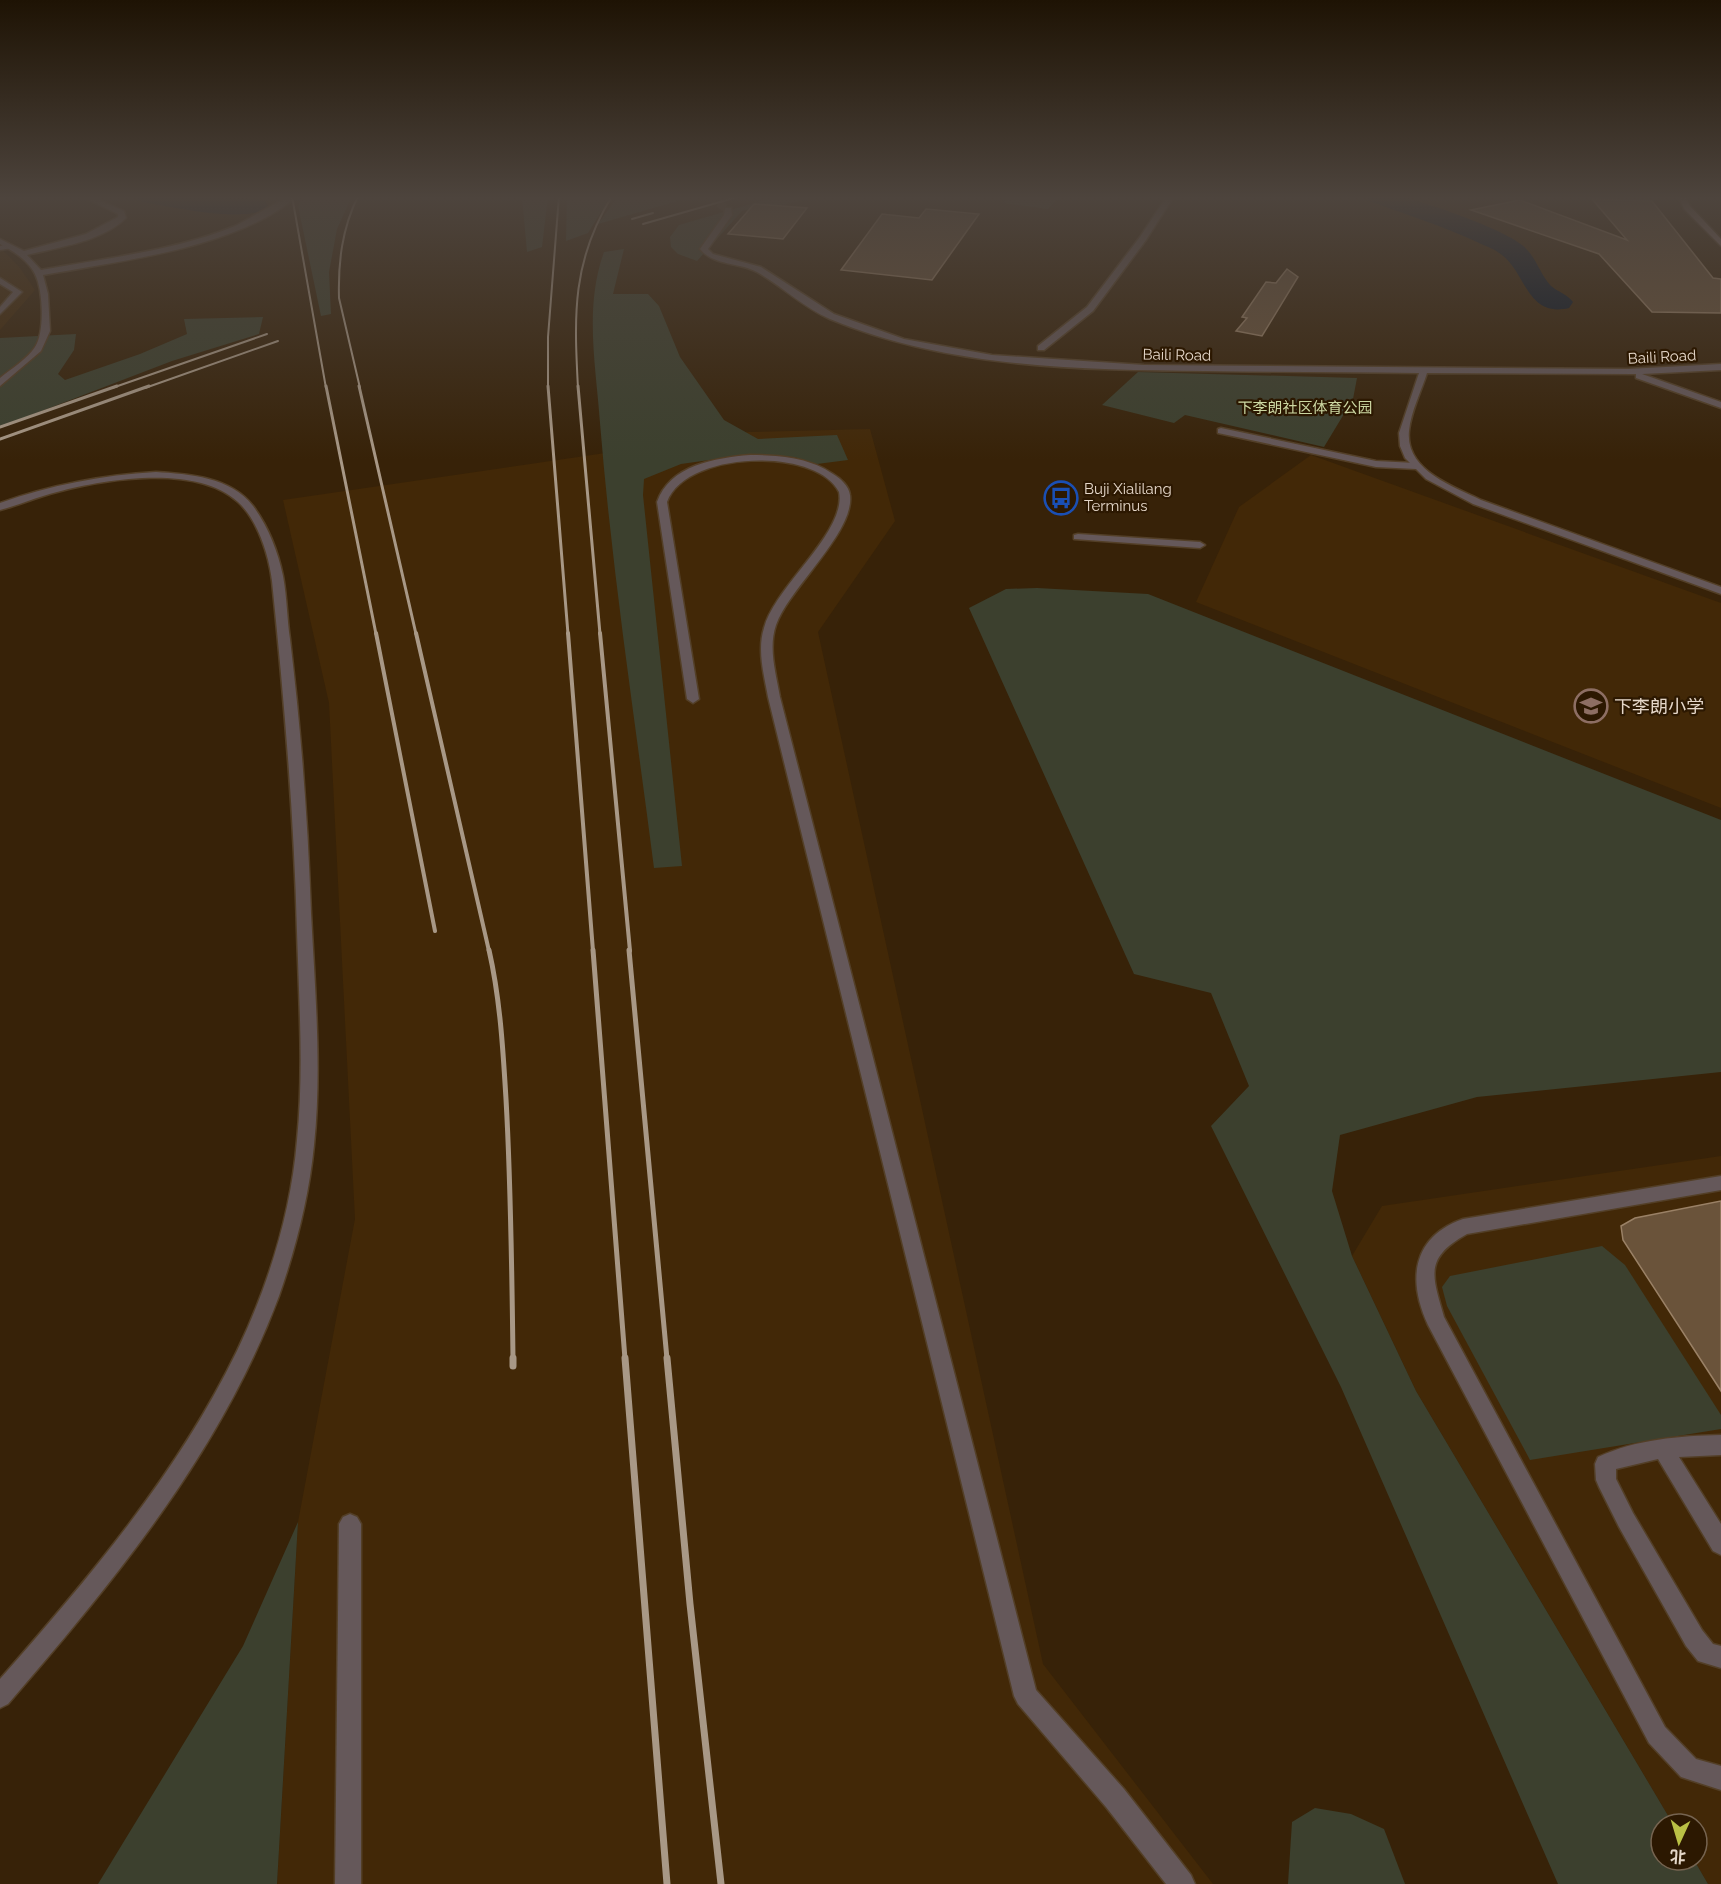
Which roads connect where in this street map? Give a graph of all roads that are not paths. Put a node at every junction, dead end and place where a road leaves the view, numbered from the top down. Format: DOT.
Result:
graph roads {
  1 [pos="6,284"];
  2 [pos="42,284"];
  3 [pos="781,284"];
  4 [pos="1109,284"];
  5 [pos="0,312"];
  6 [pos="1041,348"];
  7 [pos="1721,367"];
  8 [pos="1424,370"];
  9 [pos="1628,372"];
  10 [pos="0,383"];
  11 [pos="1721,405"];
  12 [pos="1221,431"];
  13 [pos="1416,466"];
  14 [pos="0,507"];
  15 [pos="1078,537"];
  16 [pos="1200,545"];
  17 [pos="1721,591"];
  18 [pos="693,699"];
  19 [pos="1721,1183"];
  20 [pos="1721,1445"];
  21 [pos="1664,1450"];
  22 [pos="350,1524"];
  23 [pos="1721,1544"];
  24 [pos="1721,1658"];
  25 [pos="0,1696"];
  26 [pos="1721,1778"];
  27 [pos="348,1884"];
  28 [pos="1182,1884"];
  1 -- 5 [label="street"];
  2 -- 10 [label="street"];
  3 -- 8 [label="street, Baili Road"];
  4 -- 6 [label="street"];
  7 -- 9 [label="street, Baili Road"];
  8 -- 9 [label="street, Baili Road"];
  8 -- 13 [label="street"];
  9 -- 11 [label="street"];
  12 -- 13 [label="street"];
  13 -- 17 [label="street"];
  14 -- 25 [label="street"];
  15 -- 16 [label="street"];
  18 -- 28 [label="street"];
  19 -- 26 [label="street"];
  20 -- 21 [label="street"];
  21 -- 23 [label="street"];
  21 -- 24 [label="street"];
  22 -- 27 [label="street"];
}
